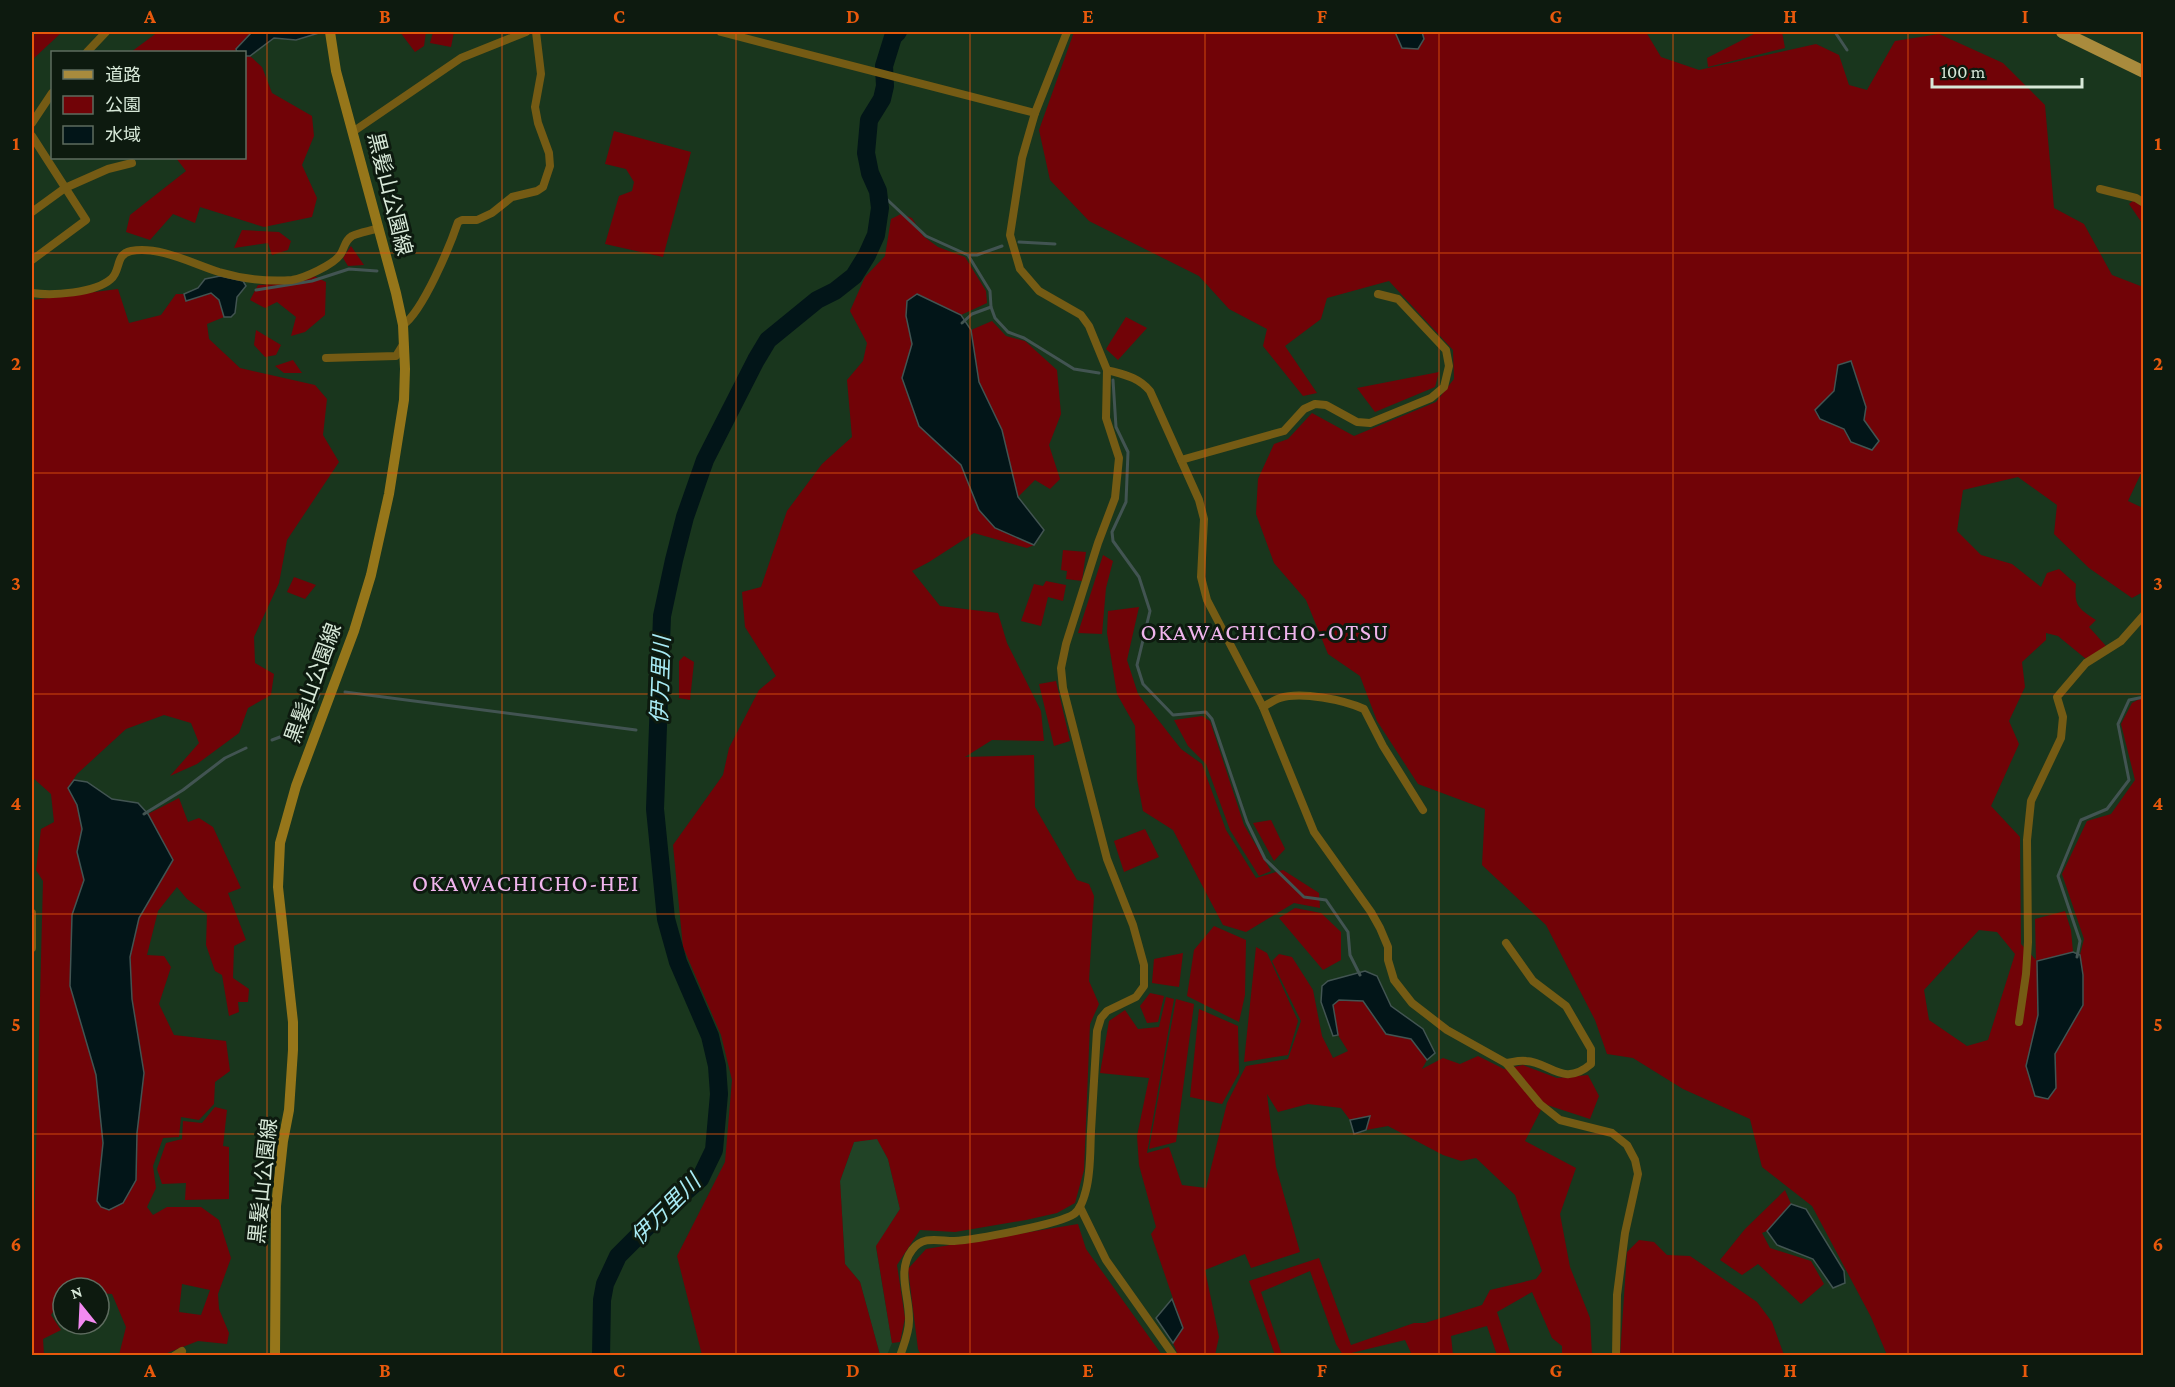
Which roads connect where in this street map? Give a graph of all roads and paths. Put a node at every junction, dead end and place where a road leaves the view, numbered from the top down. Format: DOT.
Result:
graph roads {
  1 [pos="106,32"];
  2 [pos="330,32"];
  3 [pos="526,32"];
  4 [pos="536,32"];
  5 [pos="721,32"];
  6 [pos="1067,32"];
  7 [pos="2062,32"];
  8 [pos="88,51"];
  9 [pos="2144,72"];
  10 [pos="51,94"];
  11 [pos="1035,113"];
  12 [pos="32,123"];
  13 [pos="354,131"];
  14 [pos="32,136"];
  15 [pos="132,163"];
  16 [pos="65,188"];
  17 [pos="2100,189"];
  18 [pos="2144,203"];
  19 [pos="32,212"];
  20 [pos="379,228"];
  21 [pos="32,260"];
  22 [pos="32,293"];
  23 [pos="1378,294"];
  24 [pos="403,325"];
  25 [pos="404,343"];
  26 [pos="326,358"];
  27 [pos="1107,370"];
  28 [pos="1181,460"];
  29 [pos="2144,615"];
  30 [pos="1263,707"];
  31 [pos="1423,810"];
  32 [pos="32,913"];
  33 [pos="1506,943"];
  34 [pos="32,948"];
  35 [pos="2019,1022"];
  36 [pos="1506,1063"];
  37 [pos="1080,1207"];
  38 [pos="275,1356"];
  39 [pos="900,1356"];
  40 [pos="1174,1356"];
  41 [pos="1616,1356"];
  1 -- 8 [label="street"];
  2 -- 13 [label="main road, 黒髪山公園線"];
  3 -- 13 [label="street"];
  4 -- 24 [label="street"];
  5 -- 11 [label="street"];
  6 -- 11 [label="street"];
  7 -- 9 [label="main road"];
  10 -- 12 [label="street"];
  11 -- 27 [label="street"];
  13 -- 20 [label="main road, 黒髪山公園線"];
  14 -- 16 [label="street"];
  15 -- 16 [label="street"];
  16 -- 19 [label="street"];
  16 -- 21 [label="street"];
  17 -- 18 [label="street"];
  20 -- 22 [label="street"];
  20 -- 24 [label="main road, 黒髪山公園線"];
  23 -- 28 [label="street"];
  24 -- 25 [label="main road, 黒髪山公園線"];
  25 -- 26 [label="street"];
  25 -- 38 [label="main road, 黒髪山公園線"];
  27 -- 28 [label="street"];
  27 -- 37 [label="street"];
  28 -- 30 [label="street"];
  29 -- 35 [label="street"];
  30 -- 31 [label="street"];
  30 -- 36 [label="street"];
  32 -- 34 [label="street"];
  33 -- 36 [label="street"];
  36 -- 41 [label="street"];
  37 -- 39 [label="street"];
  37 -- 40 [label="street"];
}
